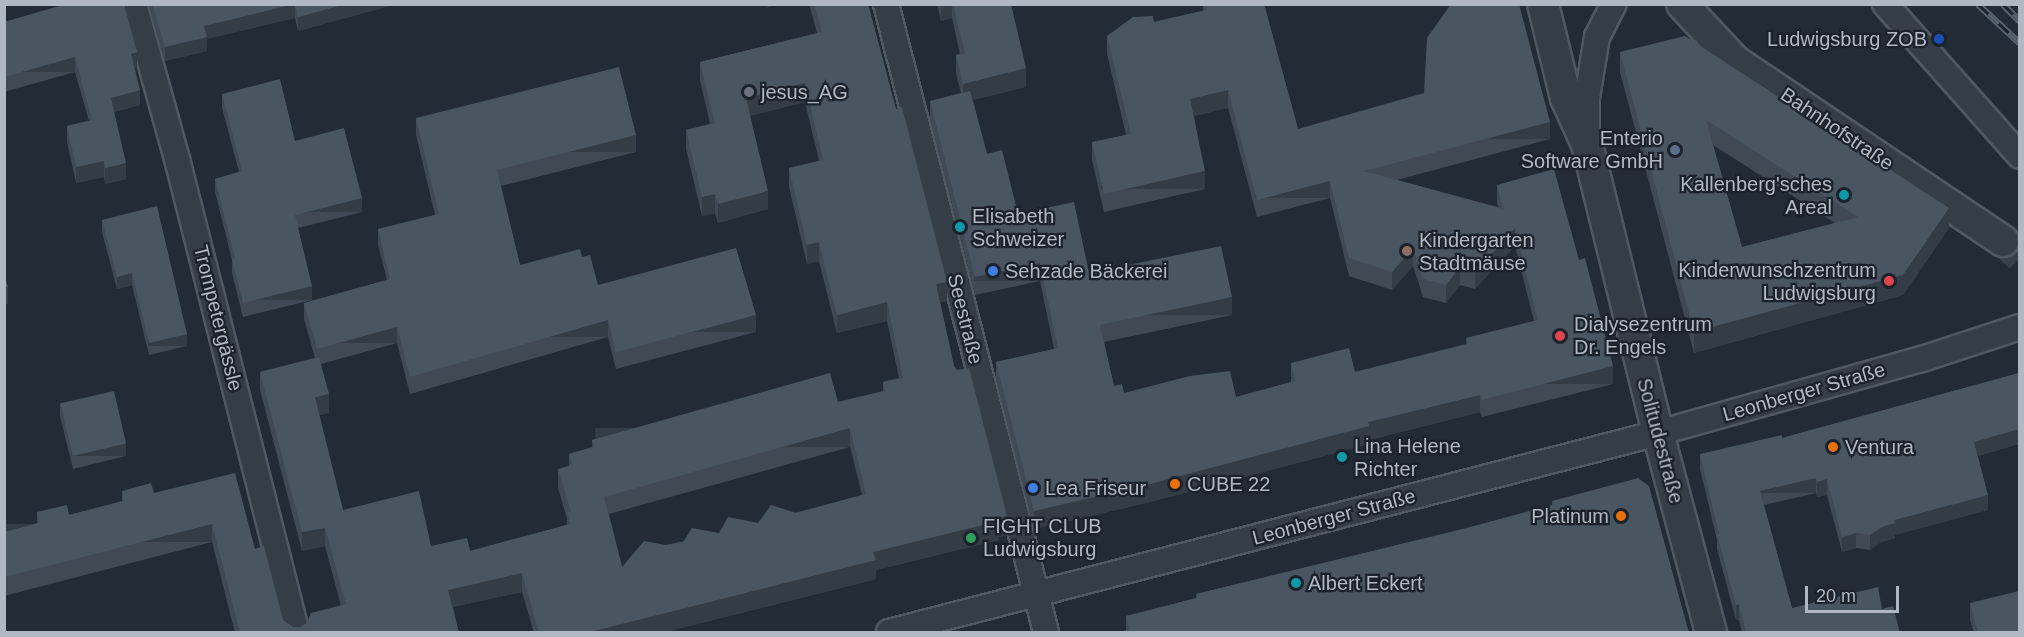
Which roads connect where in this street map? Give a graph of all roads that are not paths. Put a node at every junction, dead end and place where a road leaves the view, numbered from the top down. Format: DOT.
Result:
graph roads {
  1 [pos="134,4"];
  2 [pos="886,4"];
  3 [pos="1543,4"];
  4 [pos="1614,4"];
  5 [pos="1682,4"];
  6 [pos="1885,4"];
  7 [pos="1587,144"];
  8 [pos="2019,156"];
  9 [pos="2003,241"];
  10 [pos="2019,327"];
  11 [pos="1658,433"];
  12 [pos="1036,594"];
  13 [pos="297,633"];
  14 [pos="889,633"];
  15 [pos="1046,633"];
  16 [pos="1712,633"];
  1 -- 13 [label="street, Trompetergässle"];
  2 -- 12 [label="street, Seestraße"];
  3 -- 7 [label="street, Solitudestraße"];
  4 -- 7 [label="street, Solitudestraße"];
  5 -- 9 [label="street, Bahnhofstraße"];
  6 -- 8 [label="street"];
  7 -- 11 [label="street, Solitudestraße"];
  10 -- 11 [label="street, Leonberger Straße"];
  11 -- 12 [label="street, Leonberger Straße"];
  11 -- 16 [label="street, Solitudestraße"];
  12 -- 14 [label="street, Leonberger Straße"];
  12 -- 15 [label="street, Seestraße"];
}
